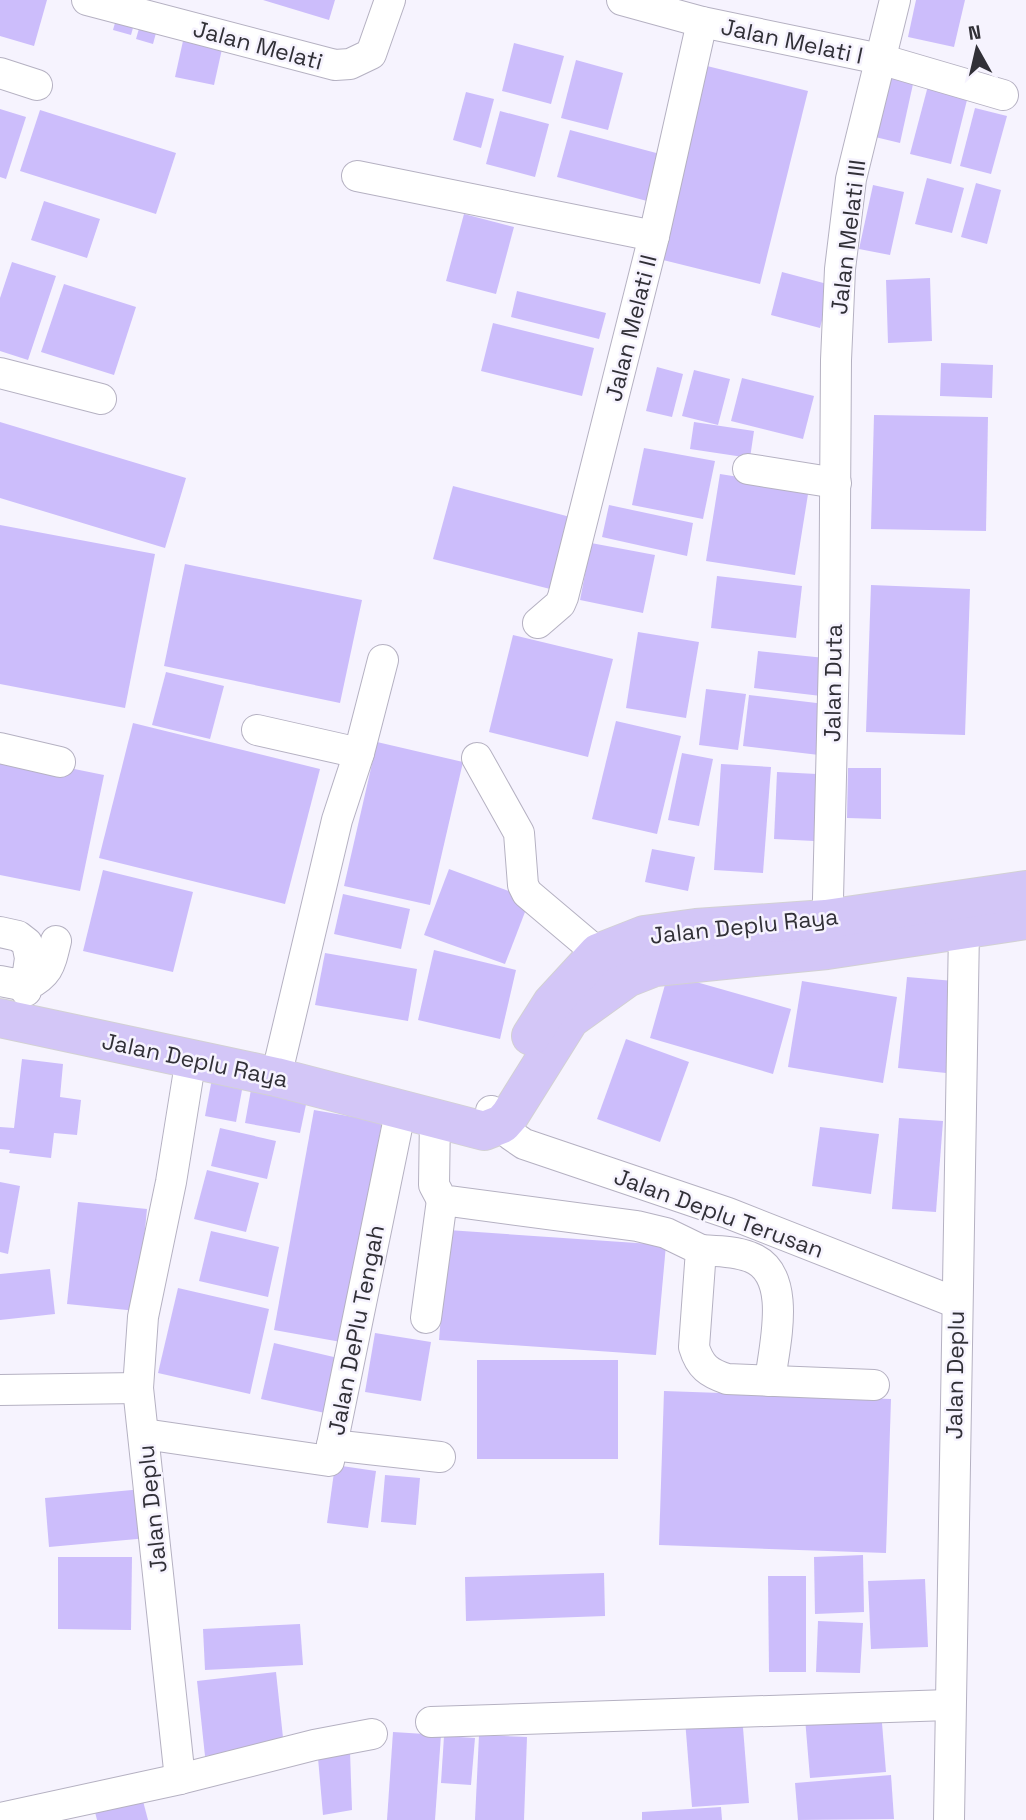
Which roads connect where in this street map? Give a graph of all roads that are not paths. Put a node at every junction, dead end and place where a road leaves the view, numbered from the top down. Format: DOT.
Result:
graph roads {
  1 [pos="87,0"];
  2 [pos="390,0"];
  3 [pos="622,0"];
  4 [pos="895,0"];
  5 [pos="702,22"];
  6 [pos="880,59"];
  7 [pos="0,73"];
  8 [pos="37,85"];
  9 [pos="1003,95"];
  10 [pos="357,176"];
  11 [pos="654,236"];
  12 [pos="0,373"];
  13 [pos="102,399"];
  14 [pos="836,417"];
  15 [pos="748,469"];
  16 [pos="836,482"];
  17 [pos="538,623"];
  18 [pos="383,660"];
  19 [pos="257,730"];
  20 [pos="0,748"];
  21 [pos="359,753"];
  22 [pos="477,758"];
  23 [pos="60,762"];
  24 [pos="1026,890"];
  25 [pos="1026,920"];
  26 [pos="964,930"];
  27 [pos="0,932"];
  28 [pos="826,934"];
  29 [pos="56,941"];
  30 [pos="598,953"];
  31 [pos="11,1002"];
  32 [pos="561,1011"];
  33 [pos="191,1058"];
  34 [pos="276,1077"];
  35 [pos="460,1117"];
  36 [pos="442,1200"];
  37 [pos="701,1250"];
  38 [pos="957,1303"];
  39 [pos="426,1318"];
  40 [pos="770,1381"];
  41 [pos="874,1385"];
  42 [pos="138,1388"];
  43 [pos="0,1390"];
  44 [pos="144,1434"];
  45 [pos="332,1445"];
  46 [pos="440,1457"];
  47 [pos="949,1705"];
  48 [pos="432,1723"];
  49 [pos="372,1734"];
  50 [pos="180,1779"];
  51 [pos="0,1818"];
  52 [pos="948,1820"];
  1 -- 2 [label="street, Jalan Melati"];
  3 -- 5 [label="street, Jalan Melati I"];
  4 -- 6 [label="street, Jalan Melati III"];
  5 -- 6 [label="street, Jalan Melati I"];
  5 -- 11 [label="street, Jalan Melati II"];
  6 -- 9 [label="street, Jalan Melati I"];
  6 -- 14 [label="street, Jalan Melati III"];
  7 -- 8 [label="street"];
  10 -- 11 [label="street"];
  11 -- 17 [label="street, Jalan Melati II"];
  12 -- 13 [label="street"];
  14 -- 16 [label="street, Jalan Duta"];
  15 -- 16 [label="street"];
  16 -- 28 [label="street, Jalan Duta"];
  18 -- 21 [label="street"];
  19 -- 21 [label="street"];
  20 -- 23 [label="street"];
  21 -- 34 [label="street"];
  22 -- 30 [label="street"];
  24 -- 28 [label="main road, Jalan Deplu Raya"];
  25 -- 26 [label="main road, Jalan Deplu Raya"];
  26 -- 28 [label="main road, Jalan Deplu Raya"];
  26 -- 38 [label="street, Jalan Deplu"];
  27 -- 31 [label="street"];
  28 -- 30 [label="main road, Jalan Deplu Raya"];
  28 -- 32 [label="main road, Jalan Deplu Raya"];
  29 -- 31 [label="street"];
  30 -- 32 [label="main road, Jalan Deplu Raya"];
  31 -- 33 [label="main road, Jalan Deplu Raya"];
  32 -- 35 [label="main road, Jalan Deplu Raya"];
  33 -- 34 [label="main road, Jalan Deplu Raya"];
  33 -- 42 [label="street, Jalan Deplu"];
  34 -- 35 [label="main road, Jalan Deplu Raya"];
  35 -- 36 [label="street"];
  35 -- 38 [label="street, Jalan Deplu Terusan"];
  35 -- 45 [label="street, Jalan DePlu Tengah"];
  36 -- 37 [label="street"];
  36 -- 39 [label="street"];
  37 -- 40 [label="street"];
  37 -- 40 [label="street"];
  38 -- 47 [label="street, Jalan Deplu"];
  40 -- 41 [label="street"];
  42 -- 43 [label="street"];
  42 -- 44 [label="street, Jalan Deplu"];
  44 -- 45 [label="street"];
  44 -- 50 [label="street, Jalan Deplu"];
  45 -- 46 [label="street, Jalan DePlu Tengah"];
  47 -- 48 [label="street"];
  47 -- 52 [label="street, Jalan Deplu"];
  49 -- 50 [label="street"];
  50 -- 51 [label="street"];
}
